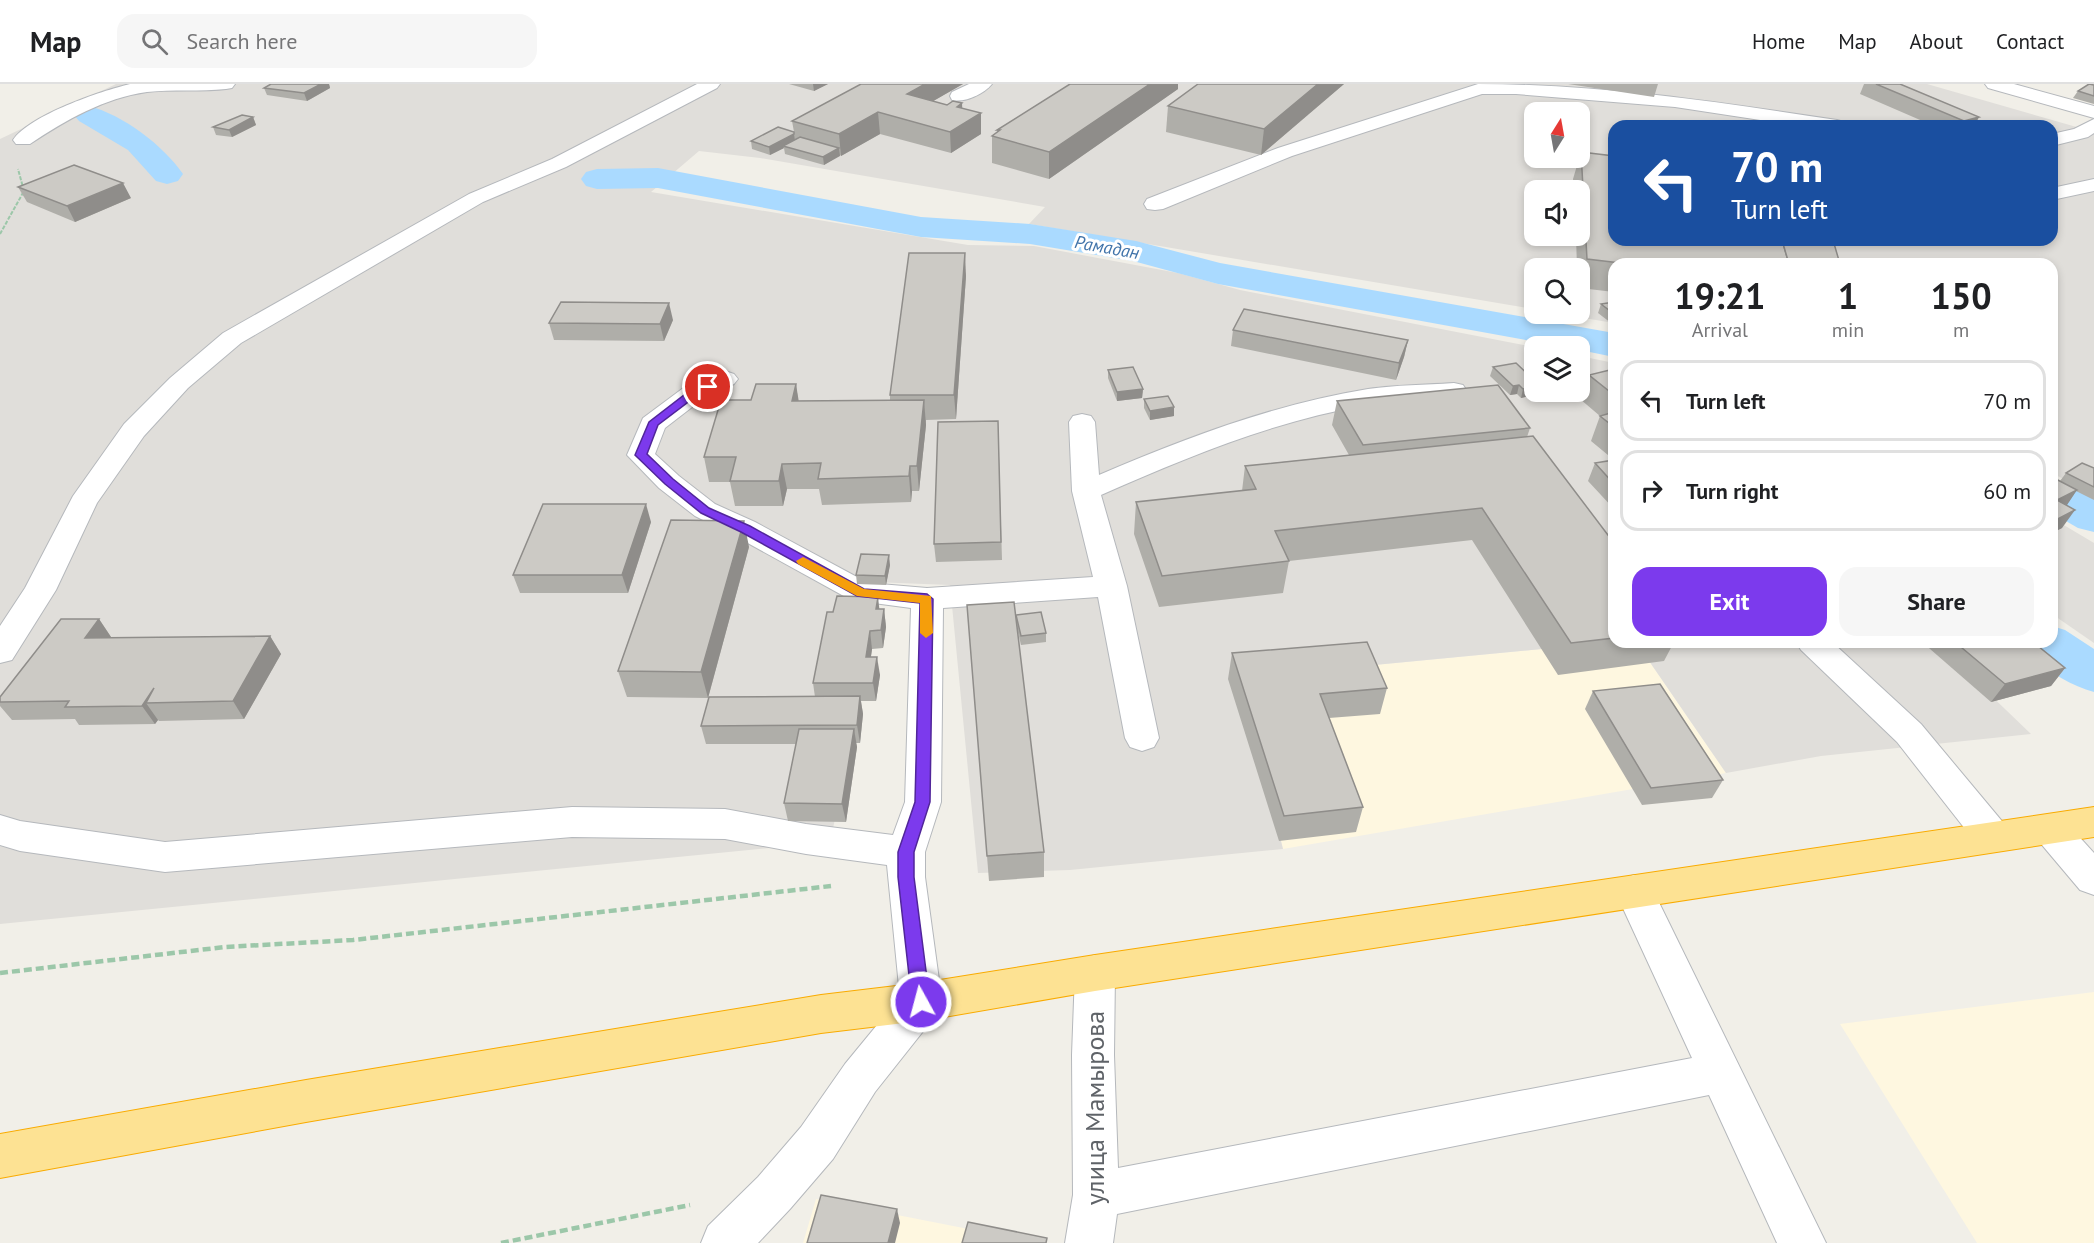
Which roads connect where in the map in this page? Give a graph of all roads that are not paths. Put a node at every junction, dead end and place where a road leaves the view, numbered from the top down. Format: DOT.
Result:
graph roads {
  1 [pos="226,84"];
  2 [pos="711,84"];
  3 [pos="983,84"];
  4 [pos="1994,84"];
  5 [pos="959,96"];
  6 [pos="2094,112"];
  7 [pos="1798,120"];
  8 [pos="2094,125"];
  9 [pos="2058,138"];
  10 [pos="23,140"];
  11 [pos="2094,186"];
  12 [pos="2058,193"];
  13 [pos="1155,204"];
  14 [pos="725,379"];
  15 [pos="1481,390"];
  16 [pos="1082,422"];
  17 [pos="1086,491"];
  18 [pos="1111,586"];
  19 [pos="927,599"];
  20 [pos="1818,648"];
  21 [pos="0,652"];
  22 [pos="1142,738"];
  23 [pos="2094,822"];
  24 [pos="2050,829"];
  25 [pos="0,830"];
  26 [pos="1994,837"];
  27 [pos="906,852"];
  28 [pos="2094,879"];
  29 [pos="1635,891"];
  30 [pos="1095,973"];
  31 [pos="921,1002"];
  32 [pos="1720,1073"];
  33 [pos="0,1156"];
  34 [pos="1096,1195"];
  35 [pos="725,1243"];
  36 [pos="1089,1243"];
  37 [pos="1802,1243"];
  1 -- 10 [label="street"];
  2 -- 21 [label="street"];
  3 -- 5 [label="street"];
  4 -- 6 [label="street"];
  7 -- 13 [label="street"];
  8 -- 9 [label="street"];
  11 -- 12 [label="street"];
  14 -- 19 [label="street"];
  15 -- 17 [label="street"];
  16 -- 17 [label="street"];
  17 -- 18 [label="street"];
  18 -- 19 [label="street"];
  18 -- 22 [label="street"];
  19 -- 27 [label="street"];
  20 -- 26 [label="street"];
  23 -- 24 [label="highway"];
  24 -- 26 [label="highway"];
  24 -- 28 [label="street"];
  25 -- 27 [label="street"];
  26 -- 29 [label="highway"];
  27 -- 31 [label="street"];
  29 -- 30 [label="highway"];
  29 -- 32 [label="street"];
  30 -- 31 [label="highway"];
  30 -- 34 [label="street, улица Мамырова"];
  31 -- 33 [label="highway"];
  31 -- 35 [label="street"];
  32 -- 34 [label="street"];
  32 -- 37 [label="street"];
  34 -- 36 [label="street, улица Мамырова"];
}
